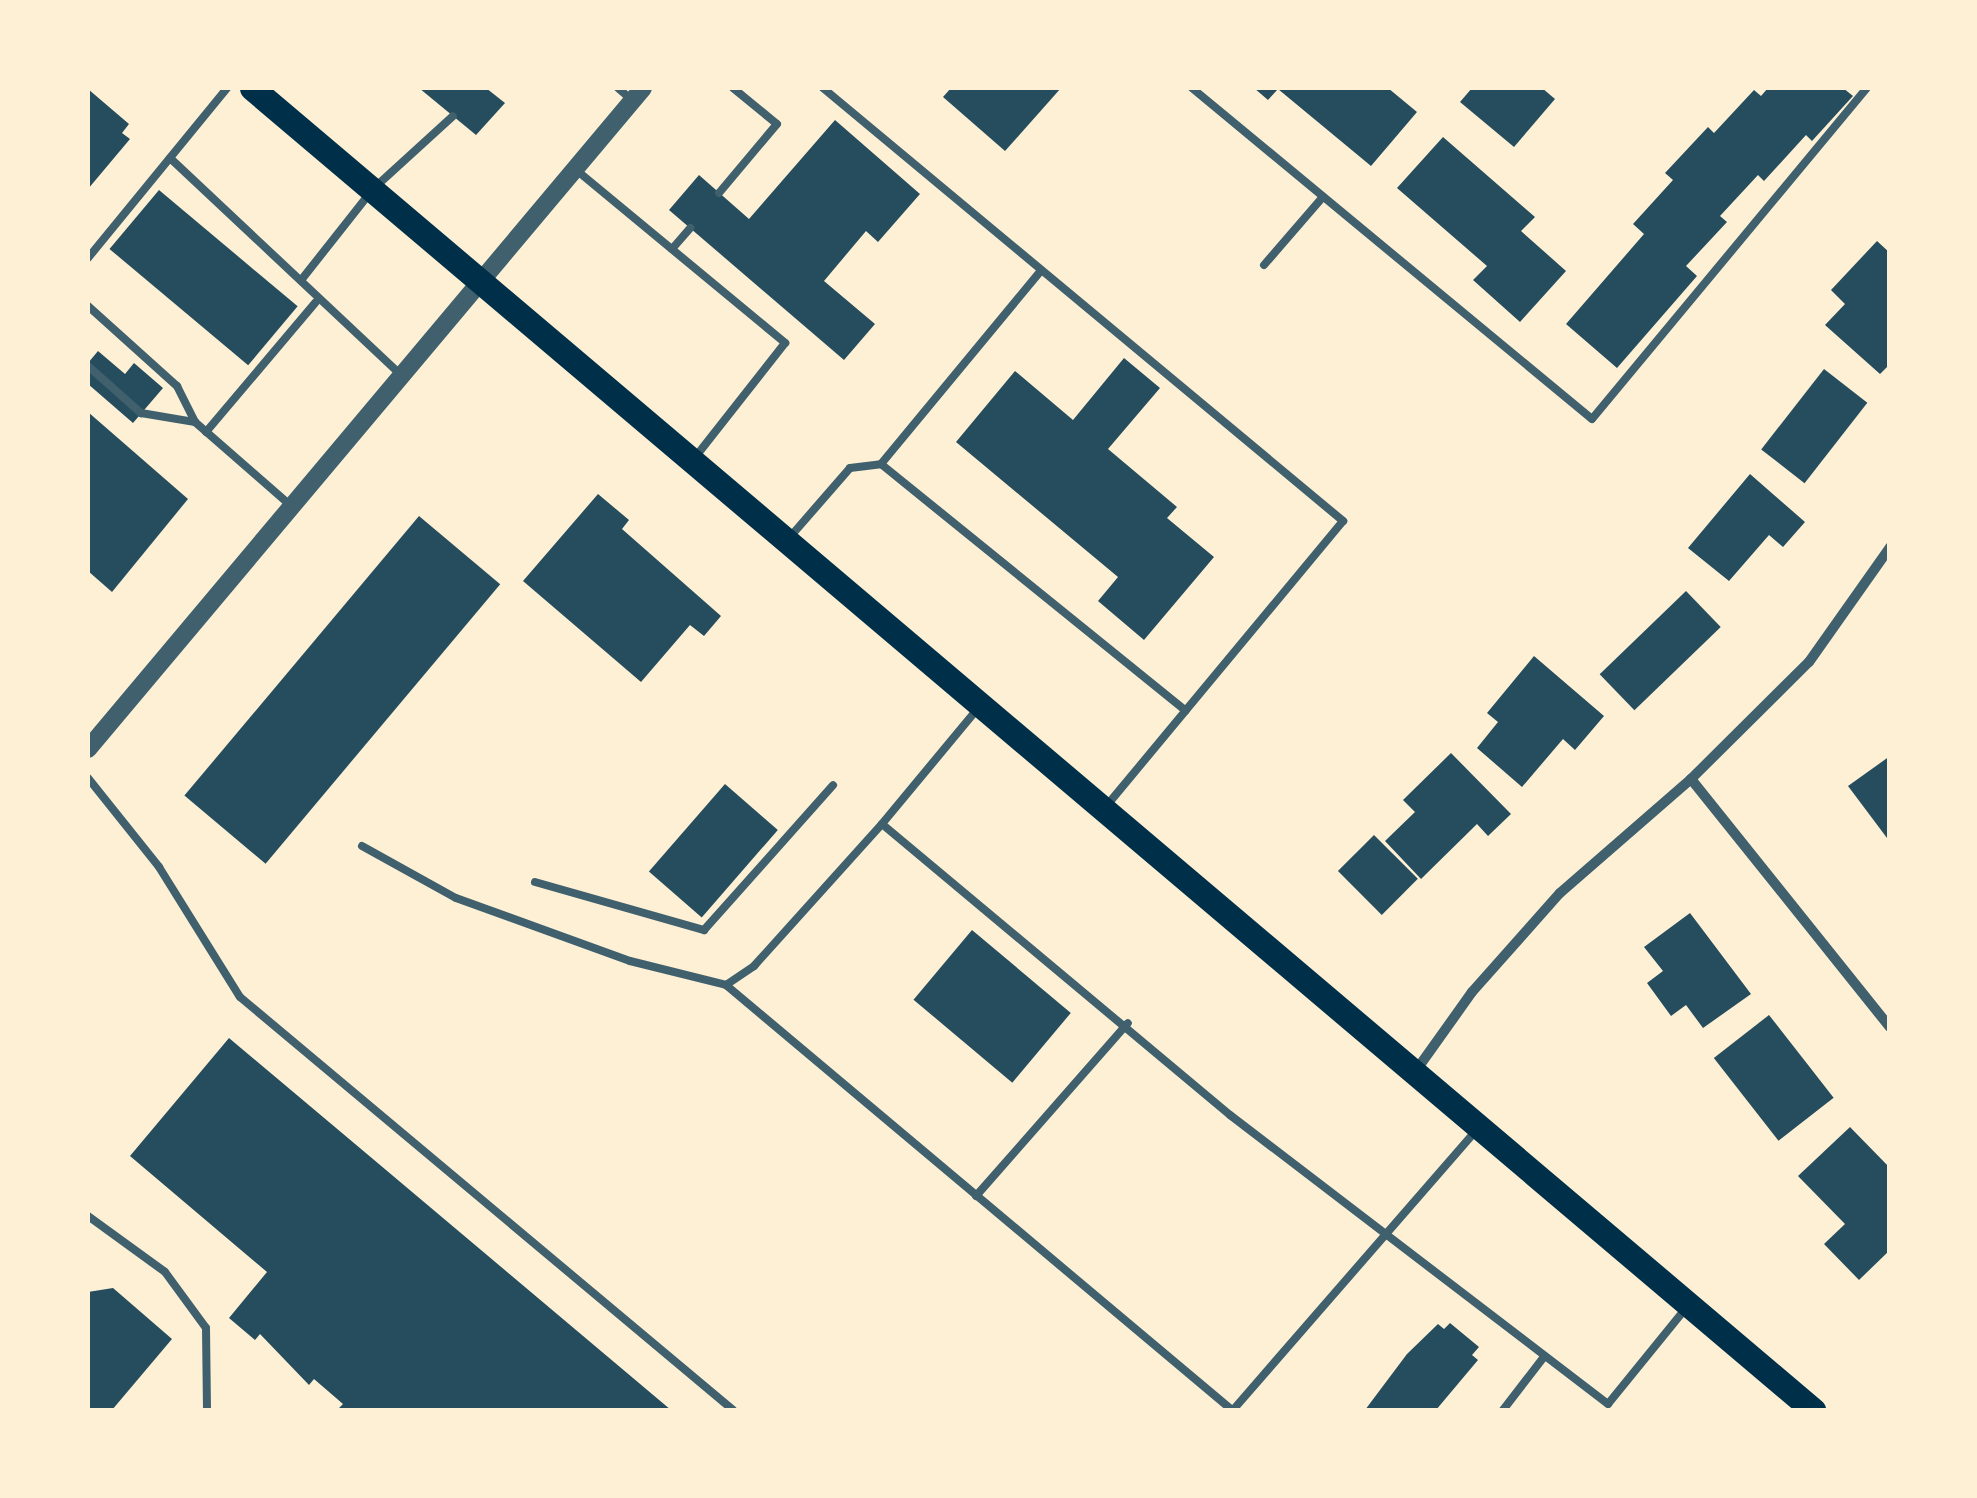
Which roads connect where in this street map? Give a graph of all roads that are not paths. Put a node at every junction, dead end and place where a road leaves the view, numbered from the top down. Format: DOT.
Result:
graph roads {
  1 [pos="227,88"];
  2 [pos="252,88"];
  3 [pos="733,88"];
  4 [pos="823,88"];
  5 [pos="1192,88"];
  6 [pos="1867,88"];
  7 [pos="631,92"];
  8 [pos="453,116"];
  9 [pos="170,158"];
  10 [pos="573,168"];
  11 [pos="373,189"];
  12 [pos="719,193"];
  13 [pos="1323,196"];
  14 [pos="690,228"];
  15 [pos="672,249"];
  16 [pos="88,258"];
  17 [pos="1264,266"];
  18 [pos="1039,273"];
  19 [pos="479,278"];
  20 [pos="302,279"];
  21 [pos="316,302"];
  22 [pos="88,306"];
  23 [pos="88,366"];
  24 [pos="400,374"];
  25 [pos="195,422"];
  26 [pos="206,432"];
  27 [pos="693,460"];
  28 [pos="882,464"];
  29 [pos="289,504"];
  30 [pos="787,540"];
  31 [pos="1890,547"];
  32 [pos="981,705"];
  33 [pos="1186,710"];
  34 [pos="88,750"];
  35 [pos="88,778"];
  36 [pos="1691,779"];
  37 [pos="834,785"];
  38 [pos="1104,809"];
  39 [pos="882,824"];
  40 [pos="362,846"];
  41 [pos="536,882"];
  42 [pos="726,985"];
  43 [pos="1128,1023"];
  44 [pos="1890,1027"];
  45 [pos="1415,1072"];
  46 [pos="1479,1127"];
  47 [pos="976,1196"];
  48 [pos="88,1216"];
  49 [pos="1384,1236"];
  50 [pos="1688,1305"];
  51 [pos="1544,1358"];
  52 [pos="207,1410"];
  53 [pos="733,1410"];
  54 [pos="1232,1410"];
  55 [pos="1503,1410"];
  56 [pos="1813,1410"];
  1 -- 9 [label="lane"];
  2 -- 11 [label="main road"];
  3 -- 12 [label="lane"];
  4 -- 18 [label="lane"];
  5 -- 13 [label="lane"];
  6 -- 13 [label="lane"];
  7 -- 10 [label="street"];
  8 -- 11 [label="lane"];
  9 -- 16 [label="lane"];
  9 -- 20 [label="lane"];
  10 -- 15 [label="lane"];
  10 -- 19 [label="street"];
  11 -- 19 [label="main road"];
  11 -- 20 [label="lane"];
  13 -- 17 [label="lane"];
  14 -- 15 [label="lane"];
  15 -- 27 [label="lane"];
  18 -- 28 [label="lane"];
  18 -- 33 [label="lane"];
  19 -- 24 [label="street"];
  19 -- 27 [label="main road"];
  20 -- 21 [label="lane"];
  21 -- 24 [label="lane"];
  21 -- 26 [label="lane"];
  22 -- 25 [label="lane"];
  23 -- 25 [label="lane"];
  24 -- 29 [label="street"];
  25 -- 26 [label="lane"];
  26 -- 29 [label="lane"];
  27 -- 30 [label="main road"];
  28 -- 30 [label="lane"];
  28 -- 33 [label="lane"];
  29 -- 34 [label="street"];
  30 -- 32 [label="main road"];
  31 -- 36 [label="street"];
  32 -- 38 [label="main road"];
  32 -- 39 [label="lane"];
  33 -- 38 [label="lane"];
  35 -- 53 [label="lane"];
  36 -- 44 [label="street"];
  36 -- 45 [label="street"];
  37 -- 41 [label="lane"];
  38 -- 45 [label="main road"];
  39 -- 42 [label="lane"];
  39 -- 43 [label="lane"];
  40 -- 42 [label="lane"];
  42 -- 47 [label="lane"];
  43 -- 47 [label="lane"];
  43 -- 49 [label="lane"];
  45 -- 46 [label="main road"];
  46 -- 49 [label="lane"];
  46 -- 50 [label="main road"];
  47 -- 54 [label="lane"];
  48 -- 52 [label="lane"];
  49 -- 51 [label="lane"];
  49 -- 54 [label="lane"];
  50 -- 51 [label="lane"];
  50 -- 56 [label="main road"];
  51 -- 55 [label="lane"];
}
